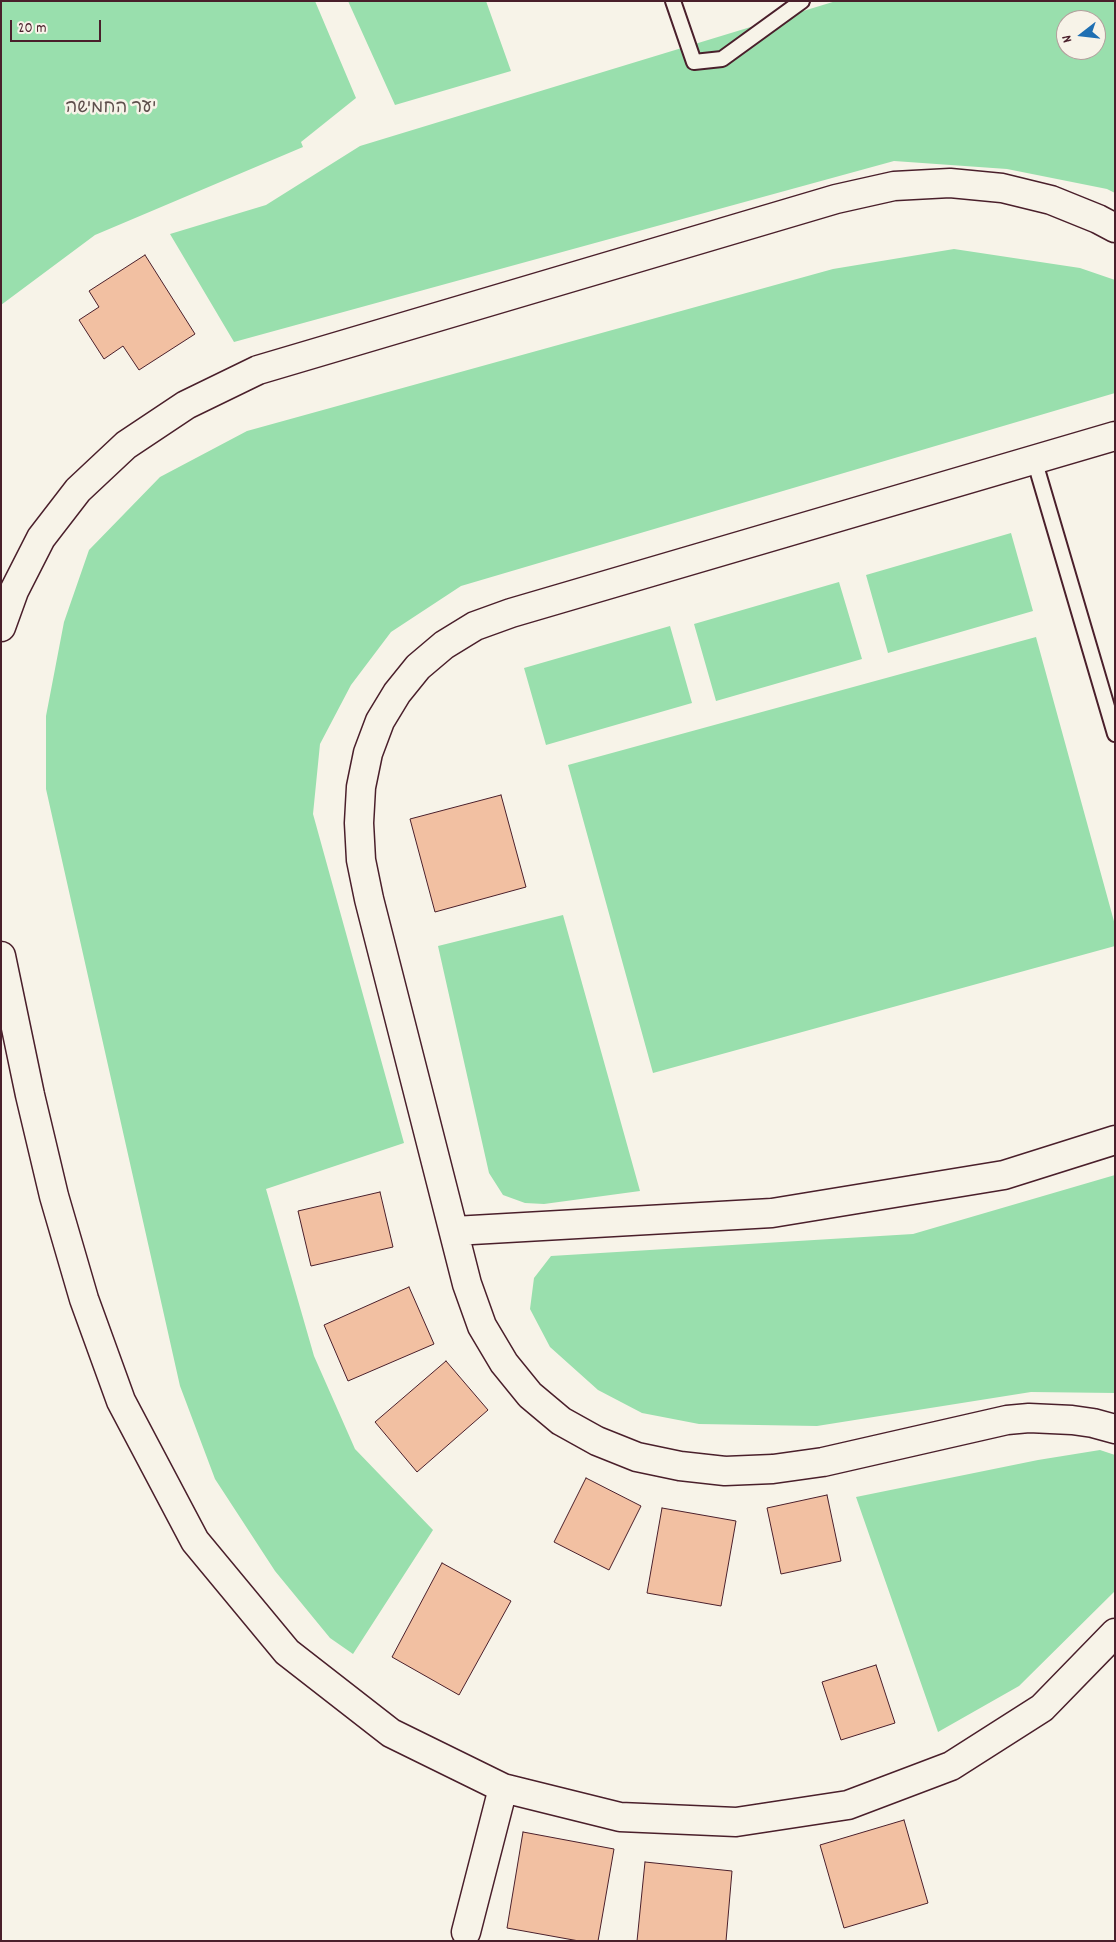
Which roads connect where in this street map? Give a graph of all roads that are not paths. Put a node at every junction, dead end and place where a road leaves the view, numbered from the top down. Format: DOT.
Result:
graph roads {
  1 [pos="673,1"];
  2 [pos="802,1"];
  3 [pos="1115,228"];
  4 [pos="1115,436"];
  5 [pos="1034,460"];
  6 [pos="1,627"];
  7 [pos="1115,734"];
  8 [pos="1,956"];
  9 [pos="1115,1140"];
  10 [pos="454,1231"];
  11 [pos="1115,1429"];
  12 [pos="1115,1632"];
  13 [pos="503,1788"];
  14 [pos="466,1932"];
  1 -- 2 [label="lane"];
  3 -- 6 [label="street"];
  4 -- 5 [label="street"];
  5 -- 7 [label="lane"];
  5 -- 10 [label="street"];
  8 -- 13 [label="street"];
  9 -- 10 [label="street"];
  10 -- 11 [label="street"];
  12 -- 13 [label="street"];
  13 -- 14 [label="street"];
}
